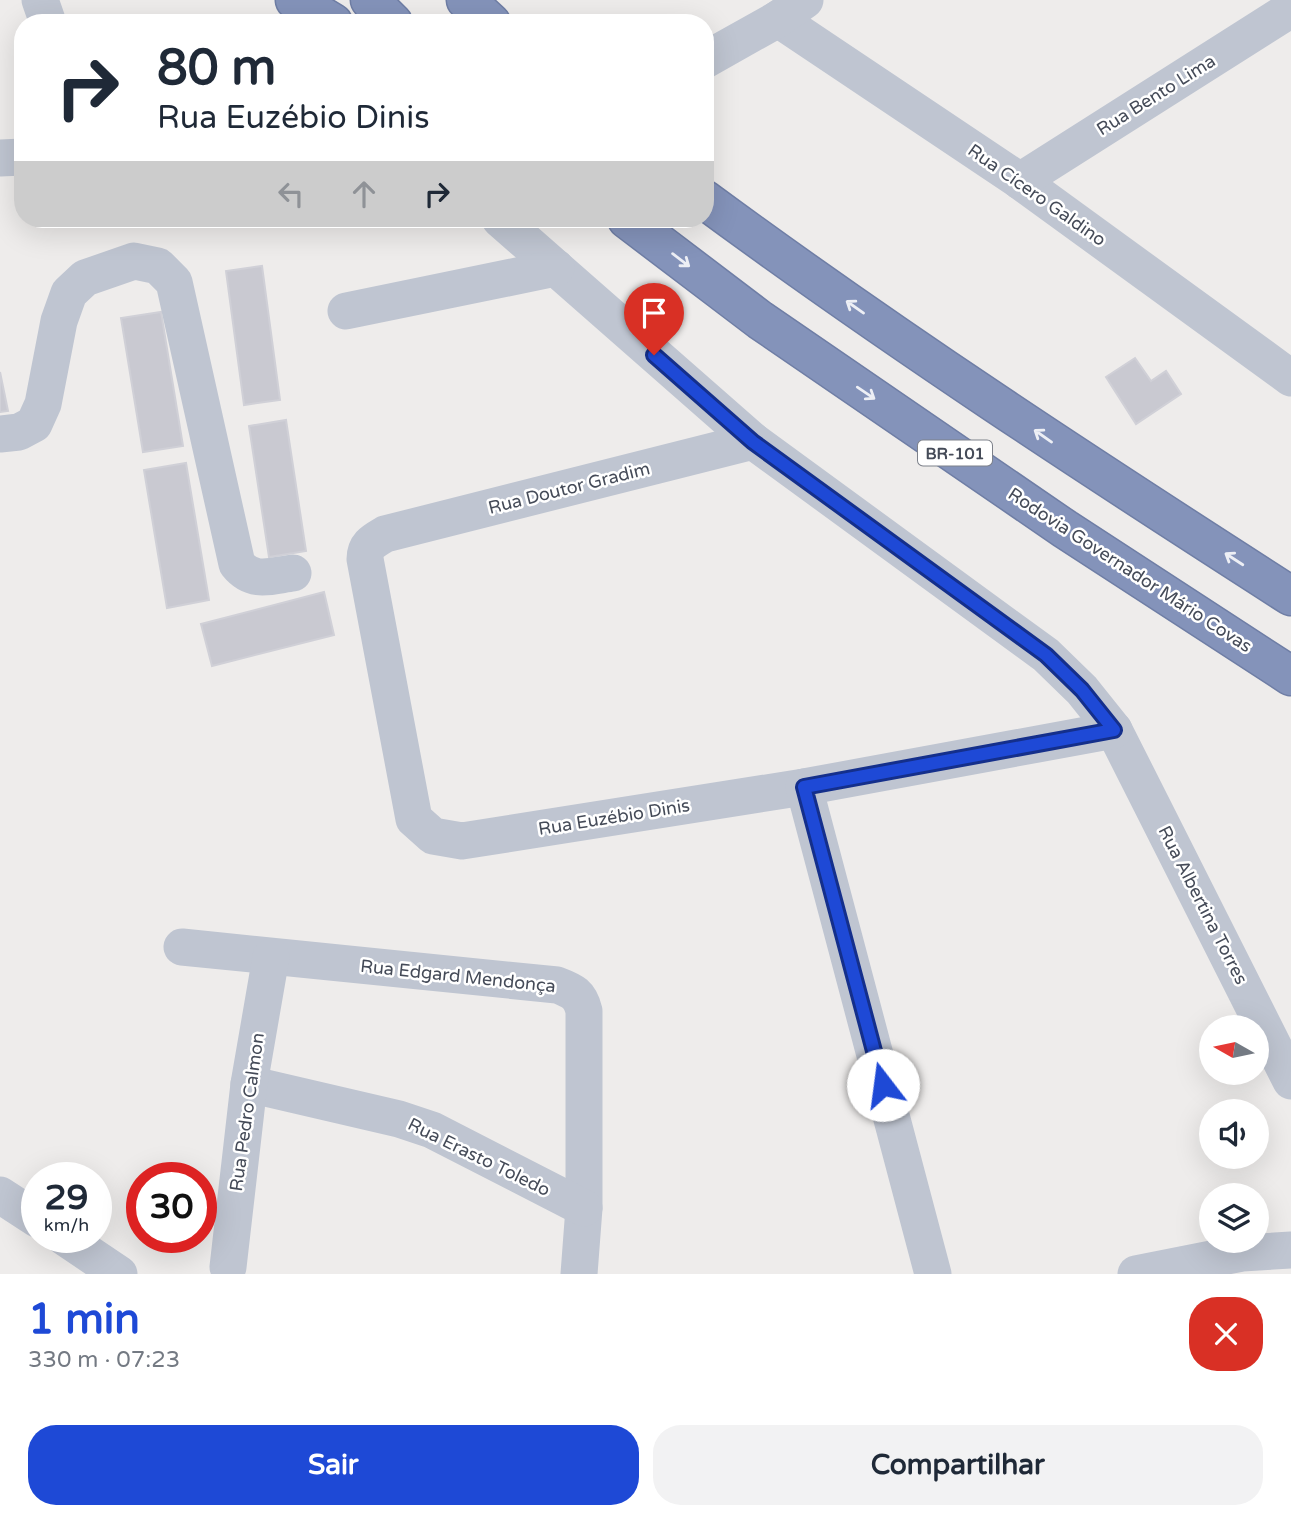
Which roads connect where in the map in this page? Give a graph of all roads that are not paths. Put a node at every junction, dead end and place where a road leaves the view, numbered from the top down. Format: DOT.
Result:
graph roads {
  1 [pos="295,0"];
  2 [pos="370,0"];
  3 [pos="466,0"];
  4 [pos="792,9"];
  5 [pos="1291,9"];
  6 [pos="318,14"];
  7 [pos="384,14"];
  8 [pos="481,14"];
  9 [pos="714,55"];
  10 [pos="1020,181"];
  11 [pos="714,207"];
  12 [pos="510,228"];
  13 [pos="639,228"];
  14 [pos="556,268"];
  15 [pos="346,311"];
  16 [pos="1291,378"];
  17 [pos="0,434"];
  18 [pos="753,442"];
  19 [pos="385,534"];
  20 [pos="293,573"];
  21 [pos="1291,596"];
  22 [pos="1291,677"];
  23 [pos="1114,730"];
  24 [pos="804,787"];
  25 [pos="182,947"];
  26 [pos="271,957"];
  27 [pos="1291,1081"];
  28 [pos="248,1084"];
  29 [pos="0,1195"];
  30 [pos="584,1208"];
  31 [pos="21,1209"];
  32 [pos="1291,1250"];
  33 [pos="88,1253"];
  34 [pos="229,1272"];
  35 [pos="119,1274"];
  36 [pos="579,1274"];
  37 [pos="933,1274"];
  38 [pos="1136,1274"];
  1 -- 6 [label="highway"];
  2 -- 7 [label="highway"];
  3 -- 8 [label="highway"];
  4 -- 9 [label="street"];
  4 -- 10 [label="street, Rua Cícero Galdino"];
  5 -- 10 [label="street, Rua Bento Lima"];
  10 -- 16 [label="street, Rua Cícero Galdino"];
  21 -- 11 [label="highway, one-way"];
  12 -- 14 [label="street, Rua Albertina Torres"];
  13 -- 22 [label="highway, Rodovia Governador Mário Covas / BR-101, one-way"];
  14 -- 15 [label="street"];
  14 -- 18 [label="street, Rua Albertina Torres"];
  17 -- 20 [label="street"];
  18 -- 19 [label="street, Rua Doutor Gradim"];
  18 -- 23 [label="street, Rua Albertina Torres"];
  19 -- 24 [label="street, Rua Euzébio Dinis"];
  23 -- 24 [label="street, Rua Euzébio Dinis"];
  23 -- 27 [label="street, Rua Albertina Torres"];
  24 -- 37 [label="street"];
  25 -- 26 [label="street, Rua Edgard Mendonça"];
  26 -- 28 [label="street, Rua Pedro Calmon"];
  26 -- 30 [label="street, Rua Edgard Mendonça"];
  28 -- 30 [label="street, Rua Erasto Toledo"];
  28 -- 34 [label="street, Rua Pedro Calmon"];
  29 -- 31 [label="street"];
  30 -- 36 [label="street, Rua Edgard Mendonça"];
  32 -- 38 [label="street"];
  33 -- 35 [label="street"];
}
